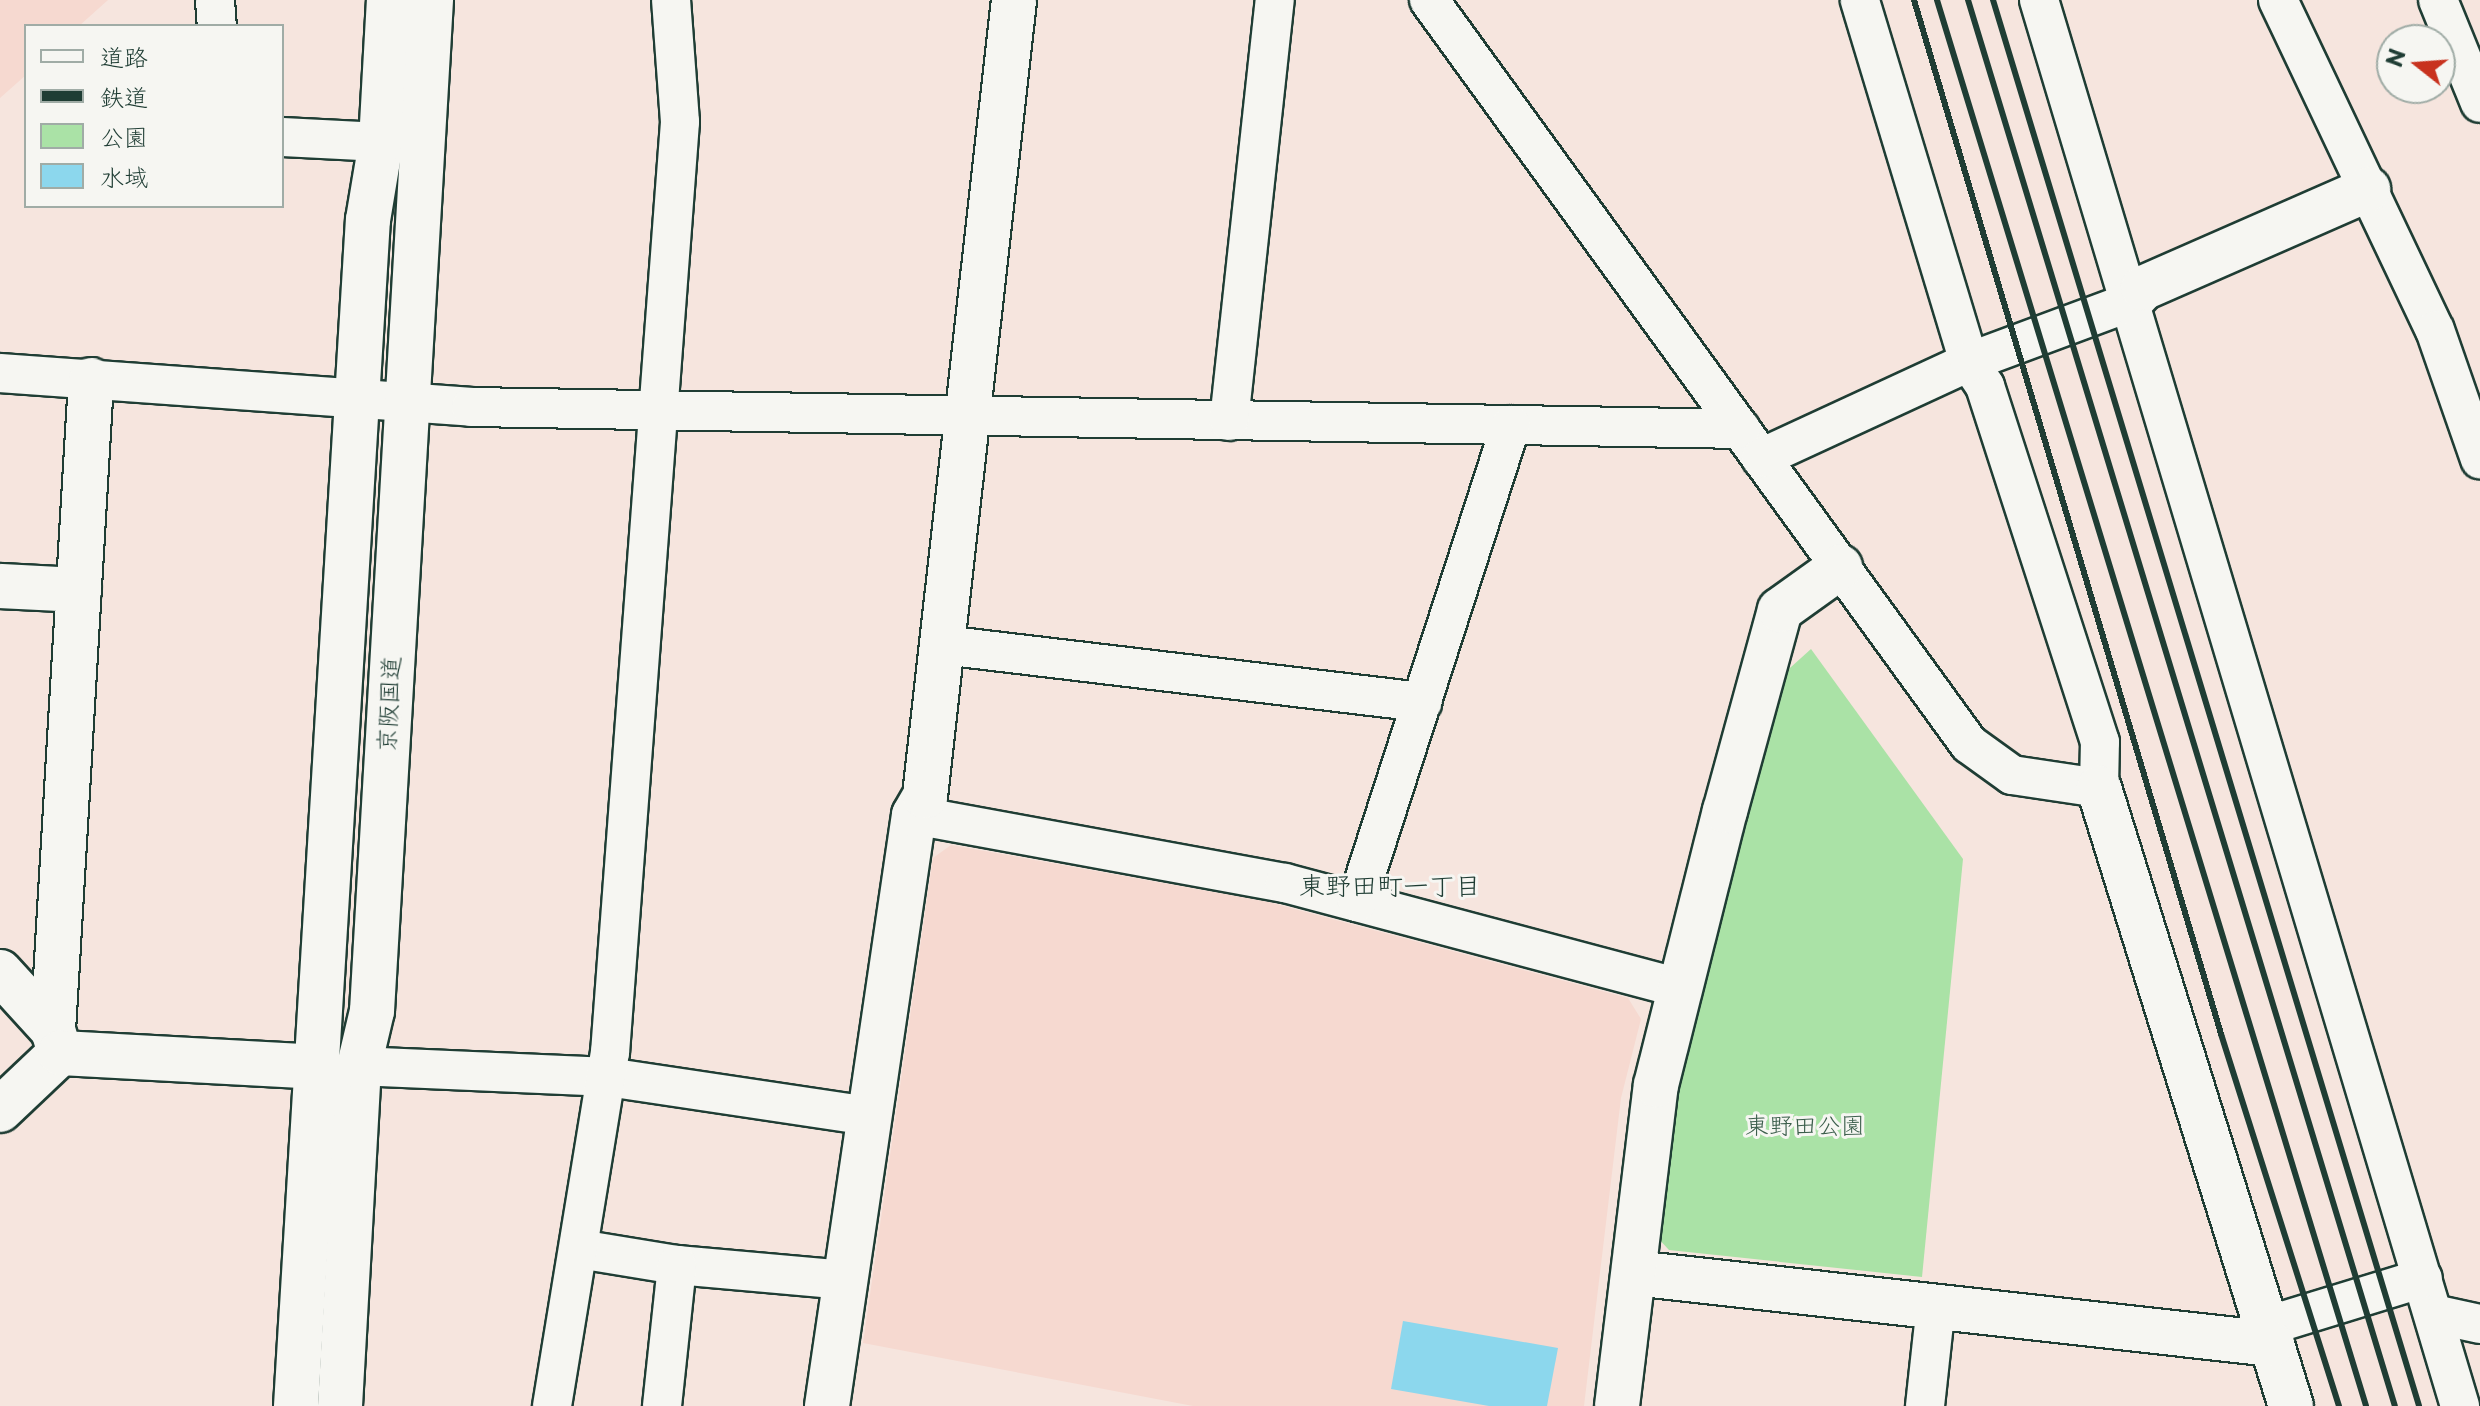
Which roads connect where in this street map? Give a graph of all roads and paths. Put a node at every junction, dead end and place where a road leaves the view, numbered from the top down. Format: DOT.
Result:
graph roads {
  1 [pos="215,0"];
  2 [pos="389,0"];
  3 [pos="431,0"];
  4 [pos="671,0"];
  5 [pos="1014,0"];
  6 [pos="1275,0"];
  7 [pos="1429,0"];
  8 [pos="1860,0"];
  9 [pos="2039,0"];
  10 [pos="2278,0"];
  11 [pos="2438,0"];
  12 [pos="217,24"];
  13 [pos="2480,103"];
  14 [pos="284,137"];
  15 [pos="381,142"];
  16 [pos="2368,189"];
  17 [pos="2130,302"];
  18 [pos="1969,362"];
  19 [pos="0,373"];
  20 [pos="91,380"];
  21 [pos="360,400"];
  22 [pos="405,404"];
  23 [pos="657,410"];
  24 [pos="969,417"];
  25 [pos="1229,421"];
  26 [pos="1511,425"];
  27 [pos="1751,444"];
  28 [pos="2480,459"];
  29 [pos="1840,567"];
  30 [pos="0,586"];
  31 [pos="79,590"];
  32 [pos="943,645"];
  33 [pos="1423,702"];
  34 [pos="2099,788"];
  35 [pos="914,815"];
  36 [pos="1357,902"];
  37 [pos="0,972"];
  38 [pos="1681,988"];
  39 [pos="56,1041"];
  40 [pos="359,1066"];
  41 [pos="317,1067"];
  42 [pos="608,1077"];
  43 [pos="0,1110"];
  44 [pos="870,1116"];
  45 [pos="579,1249"];
  46 [pos="677,1265"];
  47 [pos="1634,1273"];
  48 [pos="2423,1278"];
  49 [pos="845,1280"];
  50 [pos="1936,1305"];
  51 [pos="2434,1314"];
  52 [pos="2480,1324"];
  53 [pos="2270,1335"];
  54 [pos="296,1406"];
  55 [pos="340,1406"];
  56 [pos="552,1406"];
  57 [pos="662,1406"];
  58 [pos="827,1406"];
  59 [pos="1617,1406"];
  60 [pos="1925,1406"];
  61 [pos="2291,1406"];
  62 [pos="2460,1406"];
  1 -- 12 [label="street"];
  2 -- 15 [label="main road, 京阪国道"];
  3 -- 22 [label="main road, 京阪国道"];
  4 -- 23 [label="street"];
  5 -- 24 [label="main road"];
  6 -- 25 [label="street"];
  7 -- 27 [label="street"];
  8 -- 18 [label="street"];
  9 -- 17 [label="street"];
  10 -- 16 [label="street"];
  11 -- 13 [label="street"];
  14 -- 15 [label="street"];
  15 -- 21 [label="main road, 京阪国道"];
  16 -- 17 [label="main road"];
  16 -- 28 [label="street"];
  17 -- 18 [label="street"];
  17 -- 48 [label="street"];
  18 -- 27 [label="street"];
  18 -- 34 [label="street"];
  19 -- 20 [label="street"];
  20 -- 21 [label="street"];
  20 -- 31 [label="main road"];
  21 -- 22 [label="street"];
  21 -- 41 [label="main road, 京阪国道"];
  22 -- 23 [label="street"];
  22 -- 40 [label="main road, 京阪国道"];
  23 -- 24 [label="street"];
  23 -- 42 [label="street"];
  24 -- 25 [label="street"];
  24 -- 32 [label="main road"];
  25 -- 26 [label="street"];
  26 -- 27 [label="street"];
  26 -- 33 [label="street"];
  27 -- 29 [label="street"];
  29 -- 34 [label="street"];
  29 -- 38 [label="main road"];
  30 -- 31 [label="main road"];
  31 -- 39 [label="main road"];
  32 -- 33 [label="street"];
  32 -- 35 [label="main road"];
  33 -- 36 [label="street"];
  34 -- 53 [label="main road"];
  35 -- 36 [label="street"];
  35 -- 44 [label="main road"];
  36 -- 38 [label="street"];
  37 -- 39 [label="main road"];
  38 -- 47 [label="main road"];
  39 -- 41 [label="main road"];
  39 -- 43 [label="main road"];
  40 -- 42 [label="street"];
  40 -- 55 [label="main road, 京阪国道"];
  41 -- 54 [label="main road, 京阪国道"];
  42 -- 44 [label="street"];
  42 -- 45 [label="street"];
  44 -- 49 [label="main road"];
  45 -- 46 [label="street"];
  45 -- 56 [label="street"];
  46 -- 49 [label="street"];
  46 -- 57 [label="street"];
  47 -- 50 [label="main road"];
  47 -- 59 [label="main road"];
  48 -- 51 [label="street"];
  48 -- 53 [label="street"];
  49 -- 58 [label="main road"];
  50 -- 53 [label="main road"];
  50 -- 60 [label="street"];
  51 -- 52 [label="street"];
  51 -- 62 [label="street"];
  53 -- 61 [label="main road"];
}
